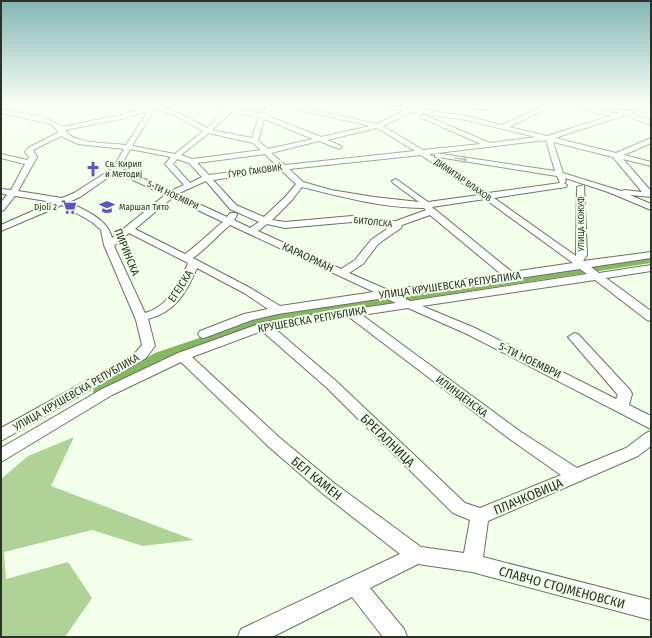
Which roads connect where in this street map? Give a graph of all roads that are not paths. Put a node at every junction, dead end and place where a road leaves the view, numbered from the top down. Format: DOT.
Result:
graph roads {
  1 [pos="54,136"];
  2 [pos="68,136"];
  3 [pos="135,136"];
  4 [pos="201,136"];
  5 [pos="230,136"];
  6 [pos="256,136"];
  7 [pos="313,136"];
  8 [pos="335,136"];
  9 [pos="395,136"];
  10 [pos="469,136"];
  11 [pos="540,136"];
  12 [pos="555,136"];
  13 [pos="549,138"];
  14 [pos="321,139"];
  15 [pos="651,140"];
  16 [pos="255,141"];
  17 [pos="489,144"];
  18 [pos="128,147"];
  19 [pos="339,147"];
  20 [pos="265,152"];
  21 [pos="423,152"];
  22 [pos="1,156"];
  23 [pos="176,156"];
  24 [pos="616,156"];
  25 [pos="192,161"];
  26 [pos="29,163"];
  27 [pos="651,164"];
  28 [pos="282,168"];
  29 [pos="116,169"];
  30 [pos="560,174"];
  31 [pos="207,178"];
  32 [pos="396,181"];
  33 [pos="300,184"];
  34 [pos="188,185"];
  35 [pos="563,185"];
  36 [pos="581,187"];
  37 [pos="611,190"];
  38 [pos="1,191"];
  39 [pos="13,193"];
  40 [pos="171,194"];
  41 [pos="650,194"];
  42 [pos="486,196"];
  43 [pos="62,201"];
  44 [pos="233,207"];
  45 [pos="651,207"];
  46 [pos="1,208"];
  47 [pos="428,208"];
  48 [pos="265,221"];
  49 [pos="230,222"];
  50 [pos="397,224"];
  51 [pos="1,228"];
  52 [pos="127,229"];
  53 [pos="252,231"];
  54 [pos="109,245"];
  55 [pos="651,255"];
  56 [pos="191,259"];
  57 [pos="580,262"];
  58 [pos="651,268"];
  59 [pos="342,273"];
  60 [pos="597,275"];
  61 [pos="510,276"];
  62 [pos="387,294"];
  63 [pos="406,303"];
  64 [pos="278,310"];
  65 [pos="350,312"];
  66 [pos="141,317"];
  67 [pos="651,317"];
  68 [pos="264,326"];
  69 [pos="204,334"];
  70 [pos="574,337"];
  71 [pos="149,346"];
  72 [pos="183,356"];
  73 [pos="94,383"];
  74 [pos="107,392"];
  75 [pos="621,407"];
  76 [pos="651,423"];
  77 [pos="1,435"];
  78 [pos="651,437"];
  79 [pos="1,456"];
  80 [pos="576,476"];
  81 [pos="480,516"];
  82 [pos="417,555"];
  83 [pos="472,563"];
  84 [pos="355,586"];
  85 [pos="651,610"];
  86 [pos="249,637"];
  87 [pos="396,637"];
  1 -- 26 [label="street"];
  2 -- 18 [label="street"];
  3 -- 18 [label="street"];
  4 -- 23 [label="street"];
  5 -- 16 [label="street"];
  6 -- 16 [label="street"];
  7 -- 14 [label="street"];
  8 -- 14 [label="street"];
  9 -- 21 [label="street, ДИМИТАР ВЛАХОВ"];
  10 -- 17 [label="street"];
  11 -- 13 [label="street"];
  12 -- 13 [label="street"];
  13 -- 17 [label="street, ЃУРО ЃАКОВИЌ"];
  13 -- 24 [label="street"];
  13 -- 30 [label="street"];
  14 -- 19 [label="street"];
  14 -- 20 [label="street"];
  15 -- 24 [label="street"];
  16 -- 20 [label="street"];
  17 -- 21 [label="street, ЃУРО ЃАКОВИЌ"];
  18 -- 23 [label="street"];
  18 -- 29 [label="street"];
  20 -- 25 [label="street"];
  20 -- 28 [label="street"];
  21 -- 28 [label="street, ЃУРО ЃАКОВИЌ"];
  21 -- 30 [label="street, one-way"];
  21 -- 42 [label="street, ДИМИТАР ВЛАХОВ"];
  22 -- 26 [label="street"];
  23 -- 25 [label="street"];
  23 -- 34 [label="street"];
  24 -- 27 [label="street"];
  24 -- 41 [label="street"];
  25 -- 31 [label="street"];
  26 -- 39 [label="street"];
  28 -- 31 [label="street, ЃУРО ЃАКОВИЌ"];
  28 -- 33 [label="street"];
  29 -- 40 [label="street, 5-ТИ НОЕМВРИ"];
  29 -- 43 [label="street"];
  30 -- 35 [label="street"];
  30 -- 37 [label="street"];
  31 -- 34 [label="street, ЃУРО ЃАКОВИЌ"];
  31 -- 44 [label="street"];
  32 -- 47 [label="street"];
  33 -- 47 [label="street"];
  33 -- 48 [label="street"];
  34 -- 40 [label="street, ЃУРО ЃАКОВИЌ"];
  35 -- 36 [label="street"];
  35 -- 42 [label="street"];
  36 -- 37 [label="street"];
  36 -- 57 [label="street, УЛИЦА КОЖУФ"];
  37 -- 41 [label="street"];
  37 -- 45 [label="street"];
  38 -- 39 [label="street, ПИРИНСКА"];
  39 -- 43 [label="street, ПИРИНСКА"];
  39 -- 46 [label="street"];
  40 -- 49 [label="street, 5-ТИ НОЕМВРИ"];
  40 -- 52 [label="street, ЃУРО ЃАКОВИЌ"];
  42 -- 47 [label="street"];
  42 -- 57 [label="street, ДИМИТАР ВЛАХОВ"];
  43 -- 51 [label="street"];
  43 -- 54 [label="street, ПИРИНСКА"];
  44 -- 48 [label="street, БИТОЛСКА"];
  44 -- 49 [label="street"];
  47 -- 50 [label="street, БИТОЛСКА"];
  47 -- 61 [label="street"];
  48 -- 50 [label="street, БИТОЛСКА"];
  48 -- 53 [label="street"];
  49 -- 53 [label="street, КАРАОРМАН"];
  49 -- 56 [label="street, ЕГЕЈСКА"];
  50 -- 59 [label="street"];
  52 -- 54 [label="street, ЃУРО ЃАКОВИЌ"];
  52 -- 56 [label="street"];
  53 -- 59 [label="street, КАРАОРМАН"];
  54 -- 66 [label="street, ПИРИНСКА"];
  55 -- 57 [label="street, УЛИЦА КРУШЕВСКА РЕПУБЛИКА"];
  56 -- 64 [label="street"];
  56 -- 66 [label="street, ЕГЕЈСКА"];
  57 -- 60 [label="street, ДИМИТАР ВЛАХОВ"];
  57 -- 61 [label="street, УЛИЦА КРУШЕВСКА РЕПУБЛИКА"];
  58 -- 60 [label="street, КРУШЕВСКА РЕПУБЛИКА"];
  59 -- 62 [label="street, КАРАОРМАН"];
  60 -- 63 [label="street, КРУШЕВСКА РЕПУБЛИКА"];
  60 -- 67 [label="street, ДИМИТАР ВЛАХОВ"];
  61 -- 62 [label="street, УЛИЦА КРУШЕВСКА РЕПУБЛИКА"];
  62 -- 63 [label="street, КАРАОРМАН"];
  62 -- 64 [label="street, УЛИЦА КРУШЕВСКА РЕПУБЛИКА"];
  63 -- 65 [label="street, КРУШЕВСКА РЕПУБЛИКА"];
  63 -- 75 [label="street, 5-ТИ НОЕМВРИ"];
  64 -- 69 [label="street, УЛИЦА КРУШЕВСКА РЕПУБЛИКА"];
  65 -- 68 [label="street, КРУШЕВСКА РЕПУБЛИКА"];
  65 -- 80 [label="street, ИЛИНДЕНСКА"];
  66 -- 71 [label="street, ПИРИНСКА"];
  68 -- 72 [label="street, КРУШЕВСКА РЕПУБЛИКА"];
  68 -- 81 [label="street, БРЕГАЛНИЦА"];
  70 -- 75 [label="street"];
  71 -- 73 [label="street, УЛИЦА КРУШЕВСКА РЕПУБЛИКА"];
  72 -- 74 [label="street, КРУШЕВСКА РЕПУБЛИКА"];
  72 -- 82 [label="street, БЕЛ КАМЕН"];
  73 -- 74 [label="street"];
  73 -- 77 [label="street, УЛИЦА КРУШЕВСКА РЕПУБЛИКА"];
  74 -- 79 [label="street, КРУШЕВСКА РЕПУБЛИКА"];
  75 -- 76 [label="street, 5-ТИ НОЕМВРИ"];
  78 -- 80 [label="street, ПЛАЧКОВИЦА"];
  80 -- 81 [label="street, ПЛАЧКОВИЦА"];
  81 -- 83 [label="street"];
  82 -- 83 [label="street, БЕЛ КАМЕН"];
  82 -- 84 [label="street"];
  83 -- 85 [label="street, СЛАВЧО СТОЈМЕНОВСКИ"];
  84 -- 86 [label="street"];
  84 -- 87 [label="street"];
}
